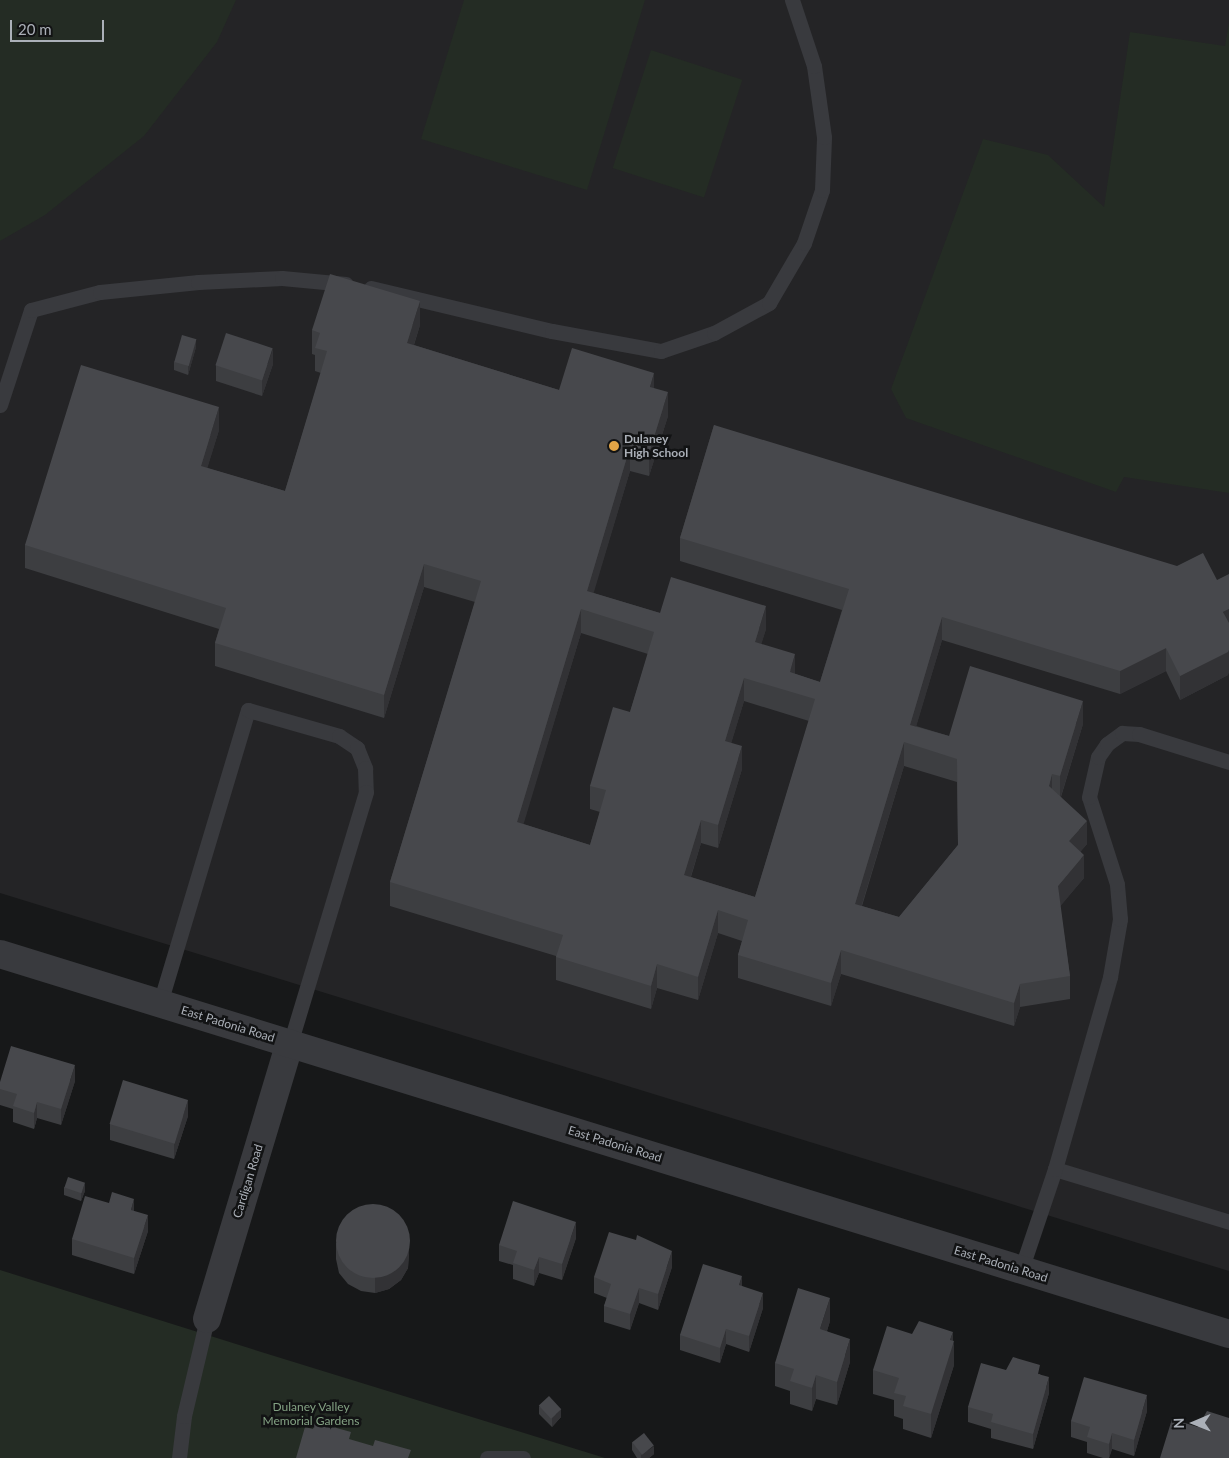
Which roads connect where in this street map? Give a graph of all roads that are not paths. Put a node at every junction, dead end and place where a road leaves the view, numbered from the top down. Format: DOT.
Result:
graph roads {
  1 [pos="792,0"];
  2 [pos="0,406"];
  3 [pos="1229,762"];
  4 [pos="0,954"];
  5 [pos="160,1003"];
  6 [pos="290,1043"];
  7 [pos="1055,1169"];
  8 [pos="1229,1222"];
  9 [pos="1021,1270"];
  10 [pos="207,1319"];
  11 [pos="1229,1334"];
  12 [pos="179,1458"];
  13 [pos="488,1458"];
  14 [pos="522,1458"];
  1 -- 2 [label="lane"];
  3 -- 7 [label="lane"];
  4 -- 5 [label="street, East Padonia Road"];
  5 -- 6 [label="street, East Padonia Road"];
  5 -- 6 [label="lane"];
  6 -- 9 [label="street, East Padonia Road"];
  6 -- 10 [label="street, Cardigan Road"];
  7 -- 8 [label="lane"];
  7 -- 9 [label="lane"];
  9 -- 11 [label="street, East Padonia Road"];
  10 -- 12 [label="lane"];
  13 -- 14 [label="lane"];
}
